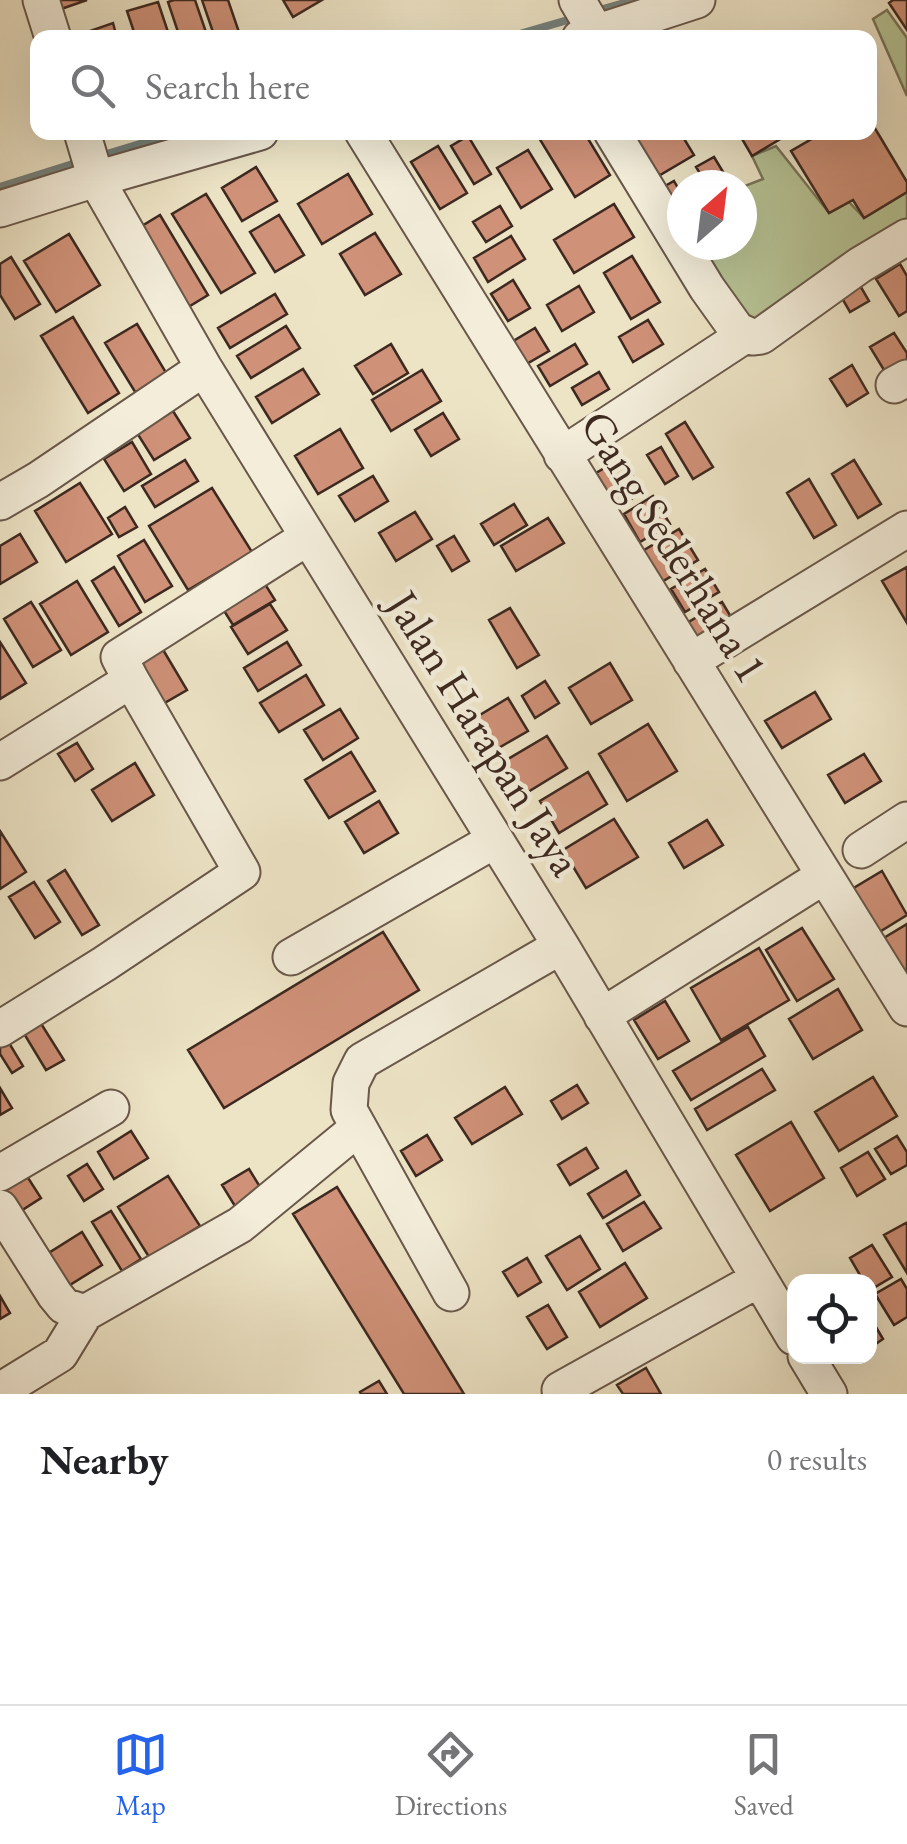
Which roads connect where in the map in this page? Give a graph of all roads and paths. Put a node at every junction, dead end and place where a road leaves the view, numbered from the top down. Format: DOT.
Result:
graph roads {
  1 [pos="42,0"];
  2 [pos="576,0"];
  3 [pos="696,0"];
  4 [pos="51,30"];
  5 [pos="586,30"];
  6 [pos="603,30"];
  7 [pos="84,140"];
  8 [pos="232,140"];
  9 [pos="368,140"];
  10 [pos="617,140"];
  11 [pos="96,179"];
  12 [pos="0,208"];
  13 [pos="907,237"];
  14 [pos="744,335"];
  15 [pos="204,368"];
  16 [pos="562,455"];
  17 [pos="0,502"];
  18 [pos="907,529"];
  19 [pos="308,536"];
  20 [pos="690,660"];
  21 [pos="131,680"];
  22 [pos="0,762"];
  23 [pos="907,820"];
  24 [pos="495,840"];
  25 [pos="862,850"];
  26 [pos="824,876"];
  27 [pos="561,946"];
  28 [pos="291,958"];
  29 [pos="907,1008"];
  30 [pos="602,1016"];
  31 [pos="0,1029"];
  32 [pos="111,1108"];
  33 [pos="358,1128"];
  34 [pos="0,1173"];
  35 [pos="0,1208"];
  36 [pos="759,1279"];
  37 [pos="451,1293"];
  38 [pos="85,1312"];
  39 [pos="787,1326"];
  40 [pos="811,1364"];
  41 [pos="560,1390"];
  42 [pos="0,1391"];
  43 [pos="829,1394"];
  1 -- 4 [label="street"];
  2 -- 5 [label="street"];
  3 -- 6 [label="street"];
  7 -- 11 [label="street, Jalan Harapan Jaya"];
  8 -- 11 [label="street"];
  9 -- 16 [label="street, Gang Sederhana 1"];
  10 -- 14 [label="street"];
  11 -- 12 [label="street"];
  11 -- 15 [label="street, Jalan Harapan Jaya"];
  13 -- 14 [label="street"];
  14 -- 16 [label="street"];
  15 -- 17 [label="street"];
  15 -- 19 [label="street, Jalan Harapan Jaya"];
  16 -- 20 [label="street, Gang Sederhana 1"];
  18 -- 20 [label="street"];
  19 -- 21 [label="street"];
  19 -- 24 [label="street, Jalan Harapan Jaya"];
  20 -- 26 [label="street, Gang Sederhana 1"];
  21 -- 22 [label="street"];
  21 -- 31 [label="street"];
  23 -- 25 [label="street"];
  24 -- 27 [label="street, Jalan Harapan Jaya"];
  24 -- 28 [label="street"];
  26 -- 29 [label="street, Gang Sederhana 1"];
  26 -- 30 [label="street"];
  27 -- 30 [label="street, Jalan Harapan Jaya"];
  27 -- 33 [label="street"];
  30 -- 36 [label="street, Jalan Harapan Jaya"];
  32 -- 34 [label="street"];
  33 -- 37 [label="street"];
  33 -- 38 [label="street"];
  35 -- 38 [label="street"];
  36 -- 39 [label="street, Jalan Harapan Jaya"];
  36 -- 41 [label="street"];
  38 -- 42 [label="street"];
  40 -- 43 [label="street"];
}
